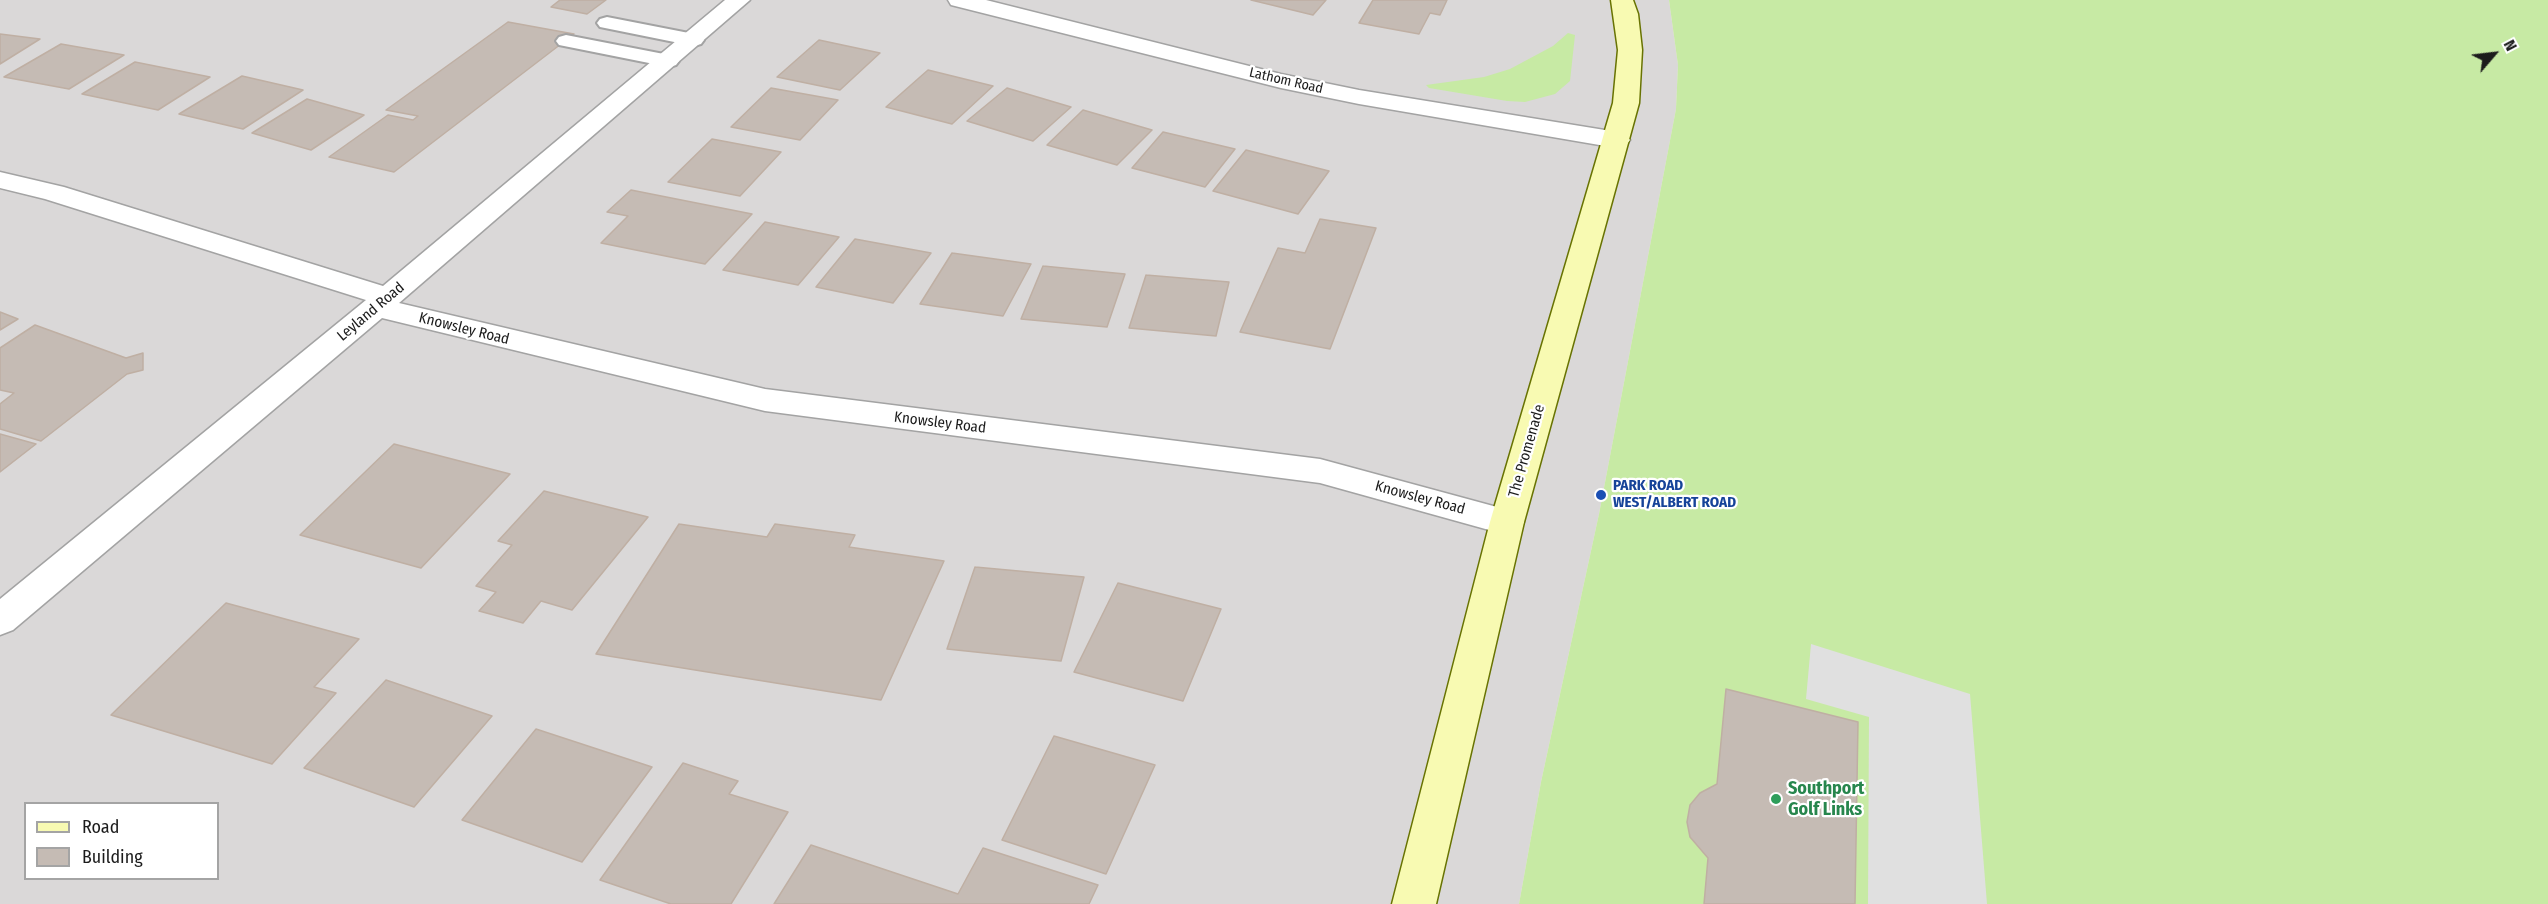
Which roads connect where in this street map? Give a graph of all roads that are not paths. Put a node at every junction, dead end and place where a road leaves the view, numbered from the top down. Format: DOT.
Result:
graph roads {
  1 [pos="739,0"];
  2 [pos="959,0"];
  3 [pos="1622,0"];
  4 [pos="994,4"];
  5 [pos="607,23"];
  6 [pos="694,40"];
  7 [pos="566,41"];
  8 [pos="669,61"];
  9 [pos="1617,140"];
  10 [pos="0,180"];
  11 [pos="382,302"];
  12 [pos="1507,522"];
  13 [pos="0,620"];
  14 [pos="1414,904"];
  1 -- 6 [label="street, Leyland Road"];
  2 -- 4 [label="street, Lathom Road"];
  3 -- 9 [label="street, The Promenade"];
  4 -- 9 [label="street, Lathom Road"];
  5 -- 6 [label="lane"];
  6 -- 8 [label="street, Leyland Road"];
  7 -- 8 [label="lane"];
  8 -- 11 [label="street, Leyland Road"];
  9 -- 12 [label="street, The Promenade"];
  10 -- 11 [label="street, Knowsley Road"];
  11 -- 12 [label="street, Knowsley Road"];
  11 -- 13 [label="street, Leyland Road"];
  12 -- 14 [label="street, The Promenade"];
}
